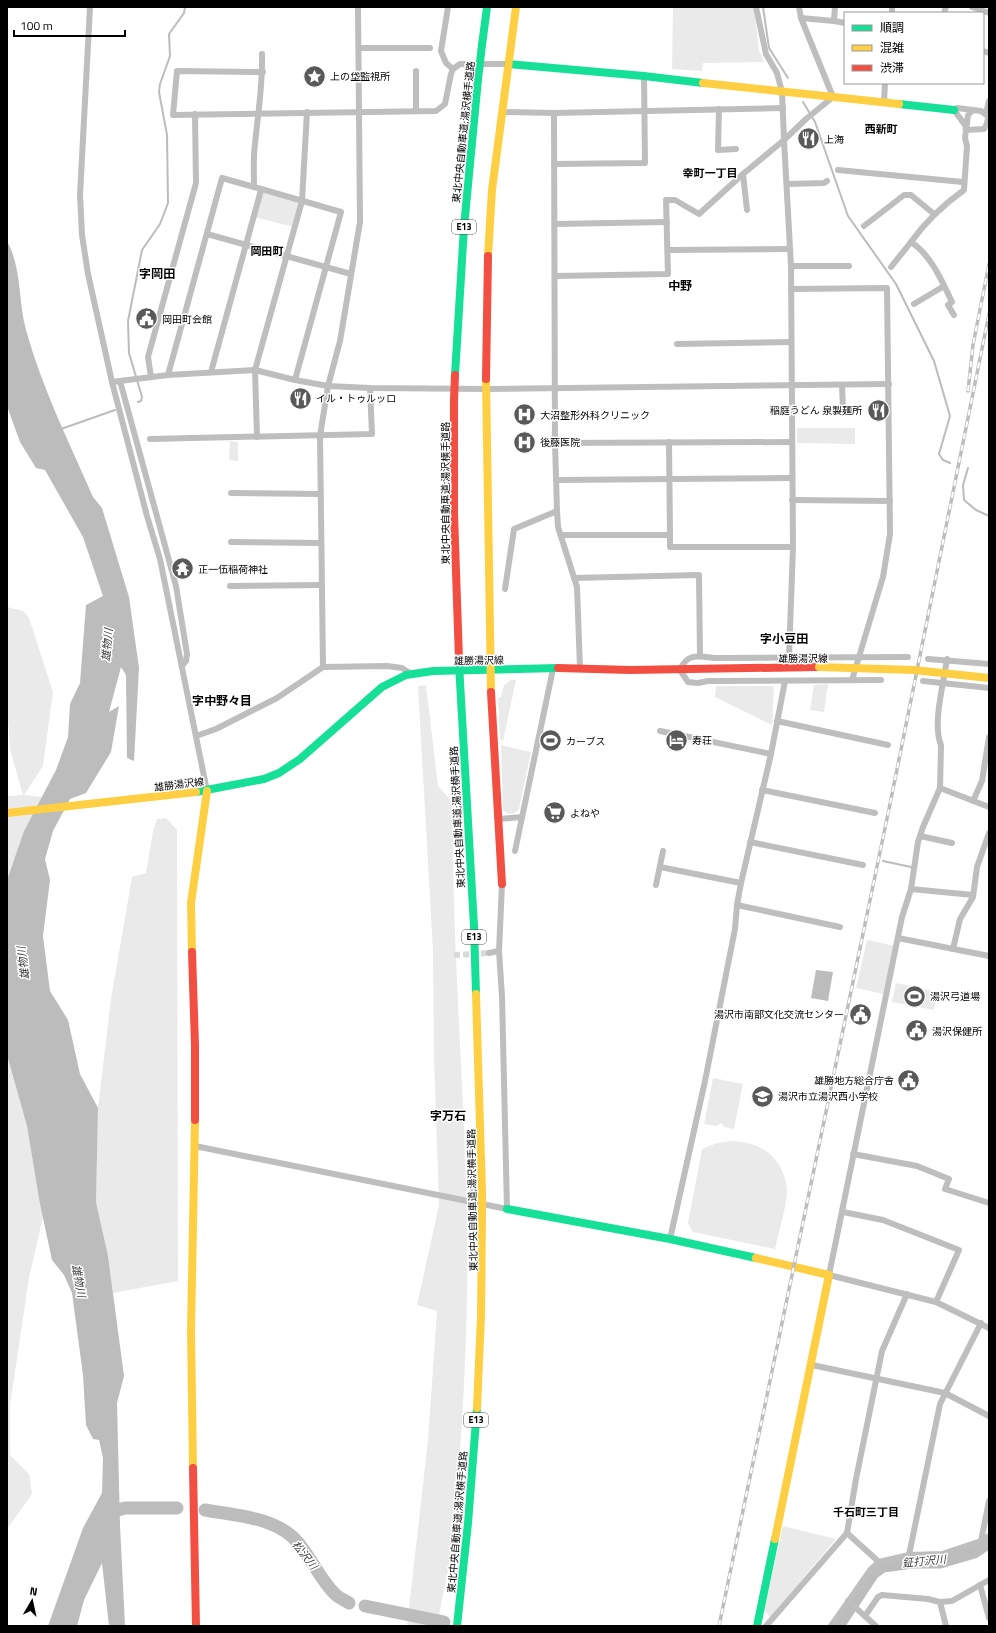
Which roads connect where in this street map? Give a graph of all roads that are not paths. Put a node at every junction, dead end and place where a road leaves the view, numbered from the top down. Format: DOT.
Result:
graph roads {
  1 [pos="90,7"];
  2 [pos="358,7"];
  3 [pos="448,7"];
  4 [pos="487,7"];
  5 [pos="516,7"];
  6 [pos="756,7"];
  7 [pos="799,7"];
  8 [pos="835,7"];
  9 [pos="972,7"];
  10 [pos="989,13"];
  11 [pos="800,18"];
  12 [pos="834,21"];
  13 [pos="844,23"];
  14 [pos="359,48"];
  15 [pos="430,48"];
  16 [pos="262,54"];
  17 [pos="508,64"];
  18 [pos="453,69"];
  19 [pos="416,71"];
  20 [pos="262,72"];
  21 [pos="644,76"];
  22 [pos="885,84"];
  23 [pos="782,92"];
  24 [pos="833,97"];
  25 [pos="989,101"];
  26 [pos="884,102"];
  27 [pos="783,108"];
  28 [pos="719,109"];
  29 [pos="954,110"];
  30 [pos="973,110"];
  31 [pos="360,111"];
  32 [pos="416,111"];
  33 [pos="645,111"];
  34 [pos="306,112"];
  35 [pos="502,112"];
  36 [pos="260,113"];
  37 [pos="554,113"];
  38 [pos="195,114"];
  39 [pos="986,114"];
  40 [pos="966,130"];
  41 [pos="784,140"];
  42 [pos="736,149"];
  43 [pos="554,164"];
  44 [pos="838,170"];
  45 [pos="744,174"];
  46 [pos="827,181"];
  47 [pos="963,182"];
  48 [pos="787,184"];
  49 [pos="254,187"];
  50 [pos="261,190"];
  51 [pos="302,201"];
  52 [pos="747,210"];
  53 [pos="934,214"];
  54 [pos="666,222"];
  55 [pos="555,224"];
  56 [pos="864,226"];
  57 [pos="207,234"];
  58 [pos="911,242"];
  59 [pos="246,246"];
  60 [pos="790,249"];
  61 [pos="668,250"];
  62 [pos="287,256"];
  63 [pos="791,266"];
  64 [pos="849,266"];
  65 [pos="326,267"];
  66 [pos="891,267"];
  67 [pos="351,274"];
  68 [pos="555,276"];
  69 [pos="944,286"];
  70 [pos="791,289"];
  71 [pos="914,304"];
  72 [pos="954,315"];
  73 [pos="791,342"];
  74 [pos="677,344"];
  75 [pos="255,370"];
  76 [pos="211,372"];
  77 [pos="168,375"];
  78 [pos="151,377"];
  79 [pos="295,380"];
  80 [pos="120,381"];
  81 [pos="112,382"];
  82 [pos="888,384"];
  83 [pos="842,385"];
  84 [pos="328,386"];
  85 [pos="792,386"];
  86 [pos="556,387"];
  87 [pos="370,388"];
  88 [pos="486,389"];
  89 [pos="842,409"];
  90 [pos="320,436"];
  91 [pos="257,437"];
  92 [pos="150,439"];
  93 [pos="670,442"];
  94 [pos="792,442"];
  95 [pos="555,443"];
  96 [pos="670,478"];
  97 [pos="792,478"];
  98 [pos="556,480"];
  99 [pos="230,493"];
  100 [pos="320,494"];
  101 [pos="792,500"];
  102 [pos="890,501"];
  103 [pos="557,511"];
  104 [pos="561,535"];
  105 [pos="670,535"];
  106 [pos="231,542"];
  107 [pos="320,543"];
  108 [pos="793,547"];
  109 [pos="574,578"];
  110 [pos="321,585"];
  111 [pos="230,586"];
  112 [pos="504,589"];
  113 [pos="700,656"];
  114 [pos="789,657"];
  115 [pos="858,657"];
  116 [pos="908,657"];
  117 [pos="928,658"];
  118 [pos="947,659"];
  119 [pos="989,664"];
  120 [pos="182,666"];
  121 [pos="323,667"];
  122 [pos="580,668"];
  123 [pos="552,669"];
  124 [pos="490,670"];
  125 [pos="680,670"];
  126 [pos="410,673"];
  127 [pos="989,678"];
  128 [pos="852,680"];
  129 [pos="881,680"];
  130 [pos="785,681"];
  131 [pos="923,681"];
  132 [pos="944,683"];
  133 [pos="989,688"];
  134 [pos="777,721"];
  135 [pos="660,731"];
  136 [pos="196,736"];
  137 [pos="989,737"];
  138 [pos="888,745"];
  139 [pos="771,754"];
  140 [pos="987,759"];
  141 [pos="940,788"];
  142 [pos="762,790"];
  143 [pos="207,791"];
  144 [pos="973,801"];
  145 [pos="989,807"];
  146 [pos="7,813"];
  147 [pos="875,813"];
  148 [pos="522,817"];
  149 [pos="498,820"];
  150 [pos="989,833"];
  151 [pos="920,836"];
  152 [pos="750,842"];
  153 [pos="952,843"];
  154 [pos="515,850"];
  155 [pos="663,851"];
  156 [pos="863,865"];
  157 [pos="660,867"];
  158 [pos="741,883"];
  159 [pos="502,884"];
  160 [pos="656,885"];
  161 [pos="911,889"];
  162 [pos="973,895"];
  163 [pos="737,905"];
  164 [pos="840,926"];
  165 [pos="898,938"];
  166 [pos="953,949"];
  167 [pos="500,952"];
  168 [pos="489,953"];
  169 [pos="989,956"];
  170 [pos="195,1146"];
  171 [pos="854,1154"];
  172 [pos="989,1204"];
  173 [pos="507,1209"];
  174 [pos="843,1212"];
  175 [pos="670,1239"];
  176 [pos="829,1275"];
  177 [pos="907,1294"];
  178 [pos="936,1302"];
  179 [pos="981,1324"];
  180 [pos="989,1328"];
  181 [pos="812,1364"];
  182 [pos="877,1378"];
  183 [pos="945,1393"];
  184 [pos="989,1416"];
  185 [pos="989,1501"];
  186 [pos="847,1533"];
  187 [pos="989,1536"];
  188 [pos="981,1541"];
  189 [pos="909,1555"];
  190 [pos="879,1562"];
  191 [pos="989,1580"];
  192 [pos="980,1585"];
  193 [pos="848,1601"];
  194 [pos="940,1602"];
  195 [pos="865,1616"];
  196 [pos="989,1618"];
  197 [pos="196,1626"];
  198 [pos="457,1626"];
  199 [pos="757,1626"];
  200 [pos="766,1626"];
  201 [pos="830,1626"];
  202 [pos="876,1626"];
  203 [pos="946,1626"];
  1 -- 81 [label="street"];
  2 -- 14 [label="street"];
  3 -- 18 [label="street"];
  4 -- 198 [label="main road, 東北中央自動車道;湯沢横手道路 / E13, bridge"];
  5 -- 17 [label="main road"];
  6 -- 23 [label="street"];
  7 -- 11 [label="street"];
  8 -- 12 [label="street"];
  9 -- 10 [label="street"];
  11 -- 12 [label="street"];
  11 -- 24 [label="street"];
  12 -- 13 [label="street"];
  14 -- 15 [label="street"];
  14 -- 31 [label="street"];
  16 -- 20 [label="street"];
  17 -- 18 [label="street"];
  17 -- 21 [label="main road"];
  17 -- 35 [label="main road"];
  18 -- 32 [label="street"];
  19 -- 32 [label="street"];
  20 -- 36 [label="street"];
  20 -- 38 [label="street"];
  21 -- 23 [label="main road"];
  21 -- 33 [label="street"];
  22 -- 26 [label="street"];
  23 -- 24 [label="main road"];
  23 -- 27 [label="street"];
  24 -- 26 [label="main road"];
  24 -- 41 [label="street"];
  25 -- 39 [label="street"];
  26 -- 29 [label="main road"];
  27 -- 28 [label="street"];
  27 -- 41 [label="street"];
  28 -- 33 [label="street"];
  28 -- 42 [label="street"];
  29 -- 30 [label="street"];
  29 -- 40 [label="street"];
  30 -- 39 [label="street"];
  30 -- 40 [label="street"];
  31 -- 32 [label="street"];
  31 -- 34 [label="street"];
  31 -- 67 [label="street"];
  33 -- 37 [label="street"];
  33 -- 43 [label="street"];
  34 -- 36 [label="street"];
  34 -- 51 [label="street"];
  35 -- 37 [label="street"];
  35 -- 88 [label="main road"];
  36 -- 38 [label="street"];
  36 -- 49 [label="street"];
  37 -- 43 [label="street"];
  38 -- 78 [label="street"];
  39 -- 40 [label="street"];
  40 -- 47 [label="street"];
  41 -- 45 [label="street"];
  41 -- 48 [label="street"];
  43 -- 55 [label="street"];
  44 -- 47 [label="street"];
  45 -- 52 [label="street"];
  45 -- 54 [label="street"];
  46 -- 48 [label="street"];
  47 -- 53 [label="street"];
  48 -- 60 [label="street"];
  49 -- 50 [label="street"];
  49 -- 57 [label="street"];
  50 -- 51 [label="street"];
  50 -- 59 [label="street"];
  51 -- 62 [label="street"];
  51 -- 65 [label="street"];
  53 -- 56 [label="street"];
  53 -- 58 [label="street"];
  54 -- 55 [label="street"];
  54 -- 61 [label="street"];
  55 -- 68 [label="street"];
  57 -- 59 [label="street"];
  57 -- 77 [label="street"];
  58 -- 66 [label="street"];
  58 -- 69 [label="street"];
  59 -- 62 [label="street"];
  59 -- 76 [label="street"];
  60 -- 61 [label="street"];
  60 -- 63 [label="street"];
  61 -- 68 [label="street"];
  62 -- 65 [label="street"];
  62 -- 75 [label="street"];
  63 -- 64 [label="street"];
  63 -- 70 [label="street"];
  65 -- 67 [label="street"];
  65 -- 79 [label="street"];
  67 -- 84 [label="street"];
  68 -- 86 [label="street"];
  69 -- 71 [label="street"];
  69 -- 72 [label="street"];
  70 -- 73 [label="street"];
  70 -- 82 [label="street"];
  73 -- 74 [label="street"];
  73 -- 85 [label="street"];
  75 -- 76 [label="street"];
  75 -- 79 [label="street"];
  75 -- 91 [label="street"];
  76 -- 77 [label="street"];
  77 -- 78 [label="street"];
  78 -- 80 [label="street"];
  79 -- 84 [label="street"];
  80 -- 81 [label="street"];
  80 -- 120 [label="street"];
  81 -- 120 [label="street"];
  82 -- 83 [label="street"];
  82 -- 102 [label="street"];
  83 -- 85 [label="street"];
  83 -- 89 [label="street"];
  84 -- 87 [label="street"];
  84 -- 90 [label="street"];
  85 -- 86 [label="street"];
  85 -- 94 [label="street"];
  86 -- 88 [label="street"];
  86 -- 95 [label="street"];
  87 -- 88 [label="street"];
  87 -- 90 [label="street"];
  88 -- 124 [label="main road"];
  90 -- 91 [label="street"];
  90 -- 100 [label="street"];
  91 -- 92 [label="street"];
  93 -- 94 [label="street"];
  93 -- 95 [label="street"];
  93 -- 96 [label="street"];
  94 -- 97 [label="street"];
  95 -- 98 [label="street"];
  96 -- 97 [label="street"];
  96 -- 98 [label="street"];
  96 -- 105 [label="street"];
  97 -- 101 [label="street"];
  98 -- 103 [label="street"];
  99 -- 100 [label="street"];
  100 -- 107 [label="street"];
  101 -- 102 [label="street"];
  101 -- 108 [label="street"];
  102 -- 115 [label="street"];
  103 -- 104 [label="street"];
  103 -- 112 [label="street"];
  104 -- 105 [label="street"];
  104 -- 109 [label="street"];
  105 -- 108 [label="street"];
  106 -- 107 [label="street"];
  107 -- 110 [label="street"];
  108 -- 114 [label="street"];
  109 -- 113 [label="street"];
  109 -- 122 [label="street"];
  110 -- 111 [label="street"];
  110 -- 121 [label="street"];
  113 -- 114 [label="street"];
  113 -- 125 [label="street"];
  114 -- 115 [label="street"];
  115 -- 116 [label="street"];
  115 -- 128 [label="street"];
  117 -- 118 [label="street"];
  118 -- 119 [label="street"];
  118 -- 132 [label="street"];
  120 -- 136 [label="street"];
  121 -- 126 [label="street"];
  121 -- 136 [label="street"];
  122 -- 123 [label="main road, 雄勝湯沢線"];
  122 -- 125 [label="main road, 雄勝湯沢線"];
  123 -- 124 [label="main road, 雄勝湯沢線"];
  123 -- 148 [label="street"];
  124 -- 126 [label="main road, 雄勝湯沢線"];
  124 -- 149 [label="main road"];
  125 -- 127 [label="main road, 雄勝湯沢線, bridge"];
  125 -- 130 [label="street"];
  126 -- 143 [label="main road, 雄勝湯沢線"];
  128 -- 129 [label="street"];
  128 -- 130 [label="street"];
  130 -- 134 [label="street"];
  131 -- 132 [label="street"];
  132 -- 133 [label="street"];
  132 -- 141 [label="street"];
  134 -- 138 [label="street"];
  134 -- 139 [label="street"];
  135 -- 139 [label="street"];
  136 -- 143 [label="street"];
  137 -- 140 [label="street"];
  139 -- 142 [label="street"];
  140 -- 144 [label="street"];
  141 -- 144 [label="street"];
  141 -- 151 [label="street"];
  142 -- 147 [label="street"];
  142 -- 152 [label="street"];
  143 -- 146 [label="main road, 雄勝湯沢線"];
  143 -- 170 [label="main road"];
  144 -- 145 [label="street"];
  148 -- 149 [label="street"];
  148 -- 154 [label="street"];
  149 -- 159 [label="main road"];
  150 -- 162 [label="street"];
  151 -- 153 [label="street"];
  151 -- 161 [label="street"];
  152 -- 156 [label="street"];
  152 -- 158 [label="street"];
  155 -- 157 [label="street"];
  157 -- 158 [label="street"];
  157 -- 160 [label="street"];
  158 -- 163 [label="street"];
  159 -- 167 [label="street"];
  161 -- 162 [label="street"];
  161 -- 165 [label="street"];
  162 -- 166 [label="street"];
  163 -- 164 [label="street"];
  163 -- 175 [label="street"];
  165 -- 166 [label="street"];
  165 -- 171 [label="street"];
  166 -- 169 [label="street"];
  167 -- 168 [label="street"];
  167 -- 173 [label="street"];
  170 -- 173 [label="street"];
  170 -- 197 [label="main road"];
  171 -- 172 [label="street"];
  171 -- 174 [label="street"];
  173 -- 175 [label="main road"];
  174 -- 176 [label="street"];
  174 -- 178 [label="street"];
  175 -- 176 [label="main road"];
  176 -- 177 [label="street"];
  176 -- 181 [label="main road"];
  177 -- 178 [label="street"];
  177 -- 182 [label="street"];
  178 -- 179 [label="street"];
  179 -- 180 [label="street"];
  179 -- 183 [label="street"];
  181 -- 182 [label="street"];
  181 -- 199 [label="main road"];
  182 -- 183 [label="street"];
  182 -- 186 [label="street"];
  183 -- 184 [label="street"];
  183 -- 189 [label="street"];
  185 -- 188 [label="street"];
  186 -- 190 [label="street"];
  186 -- 200 [label="street"];
  187 -- 188 [label="street"];
  188 -- 189 [label="street"];
  189 -- 190 [label="street"];
  190 -- 193 [label="street"];
  191 -- 192 [label="street"];
  192 -- 194 [label="street"];
  192 -- 196 [label="street"];
  193 -- 195 [label="street"];
  193 -- 201 [label="street"];
  194 -- 195 [label="street"];
  194 -- 203 [label="street"];
  195 -- 202 [label="street"];
}
